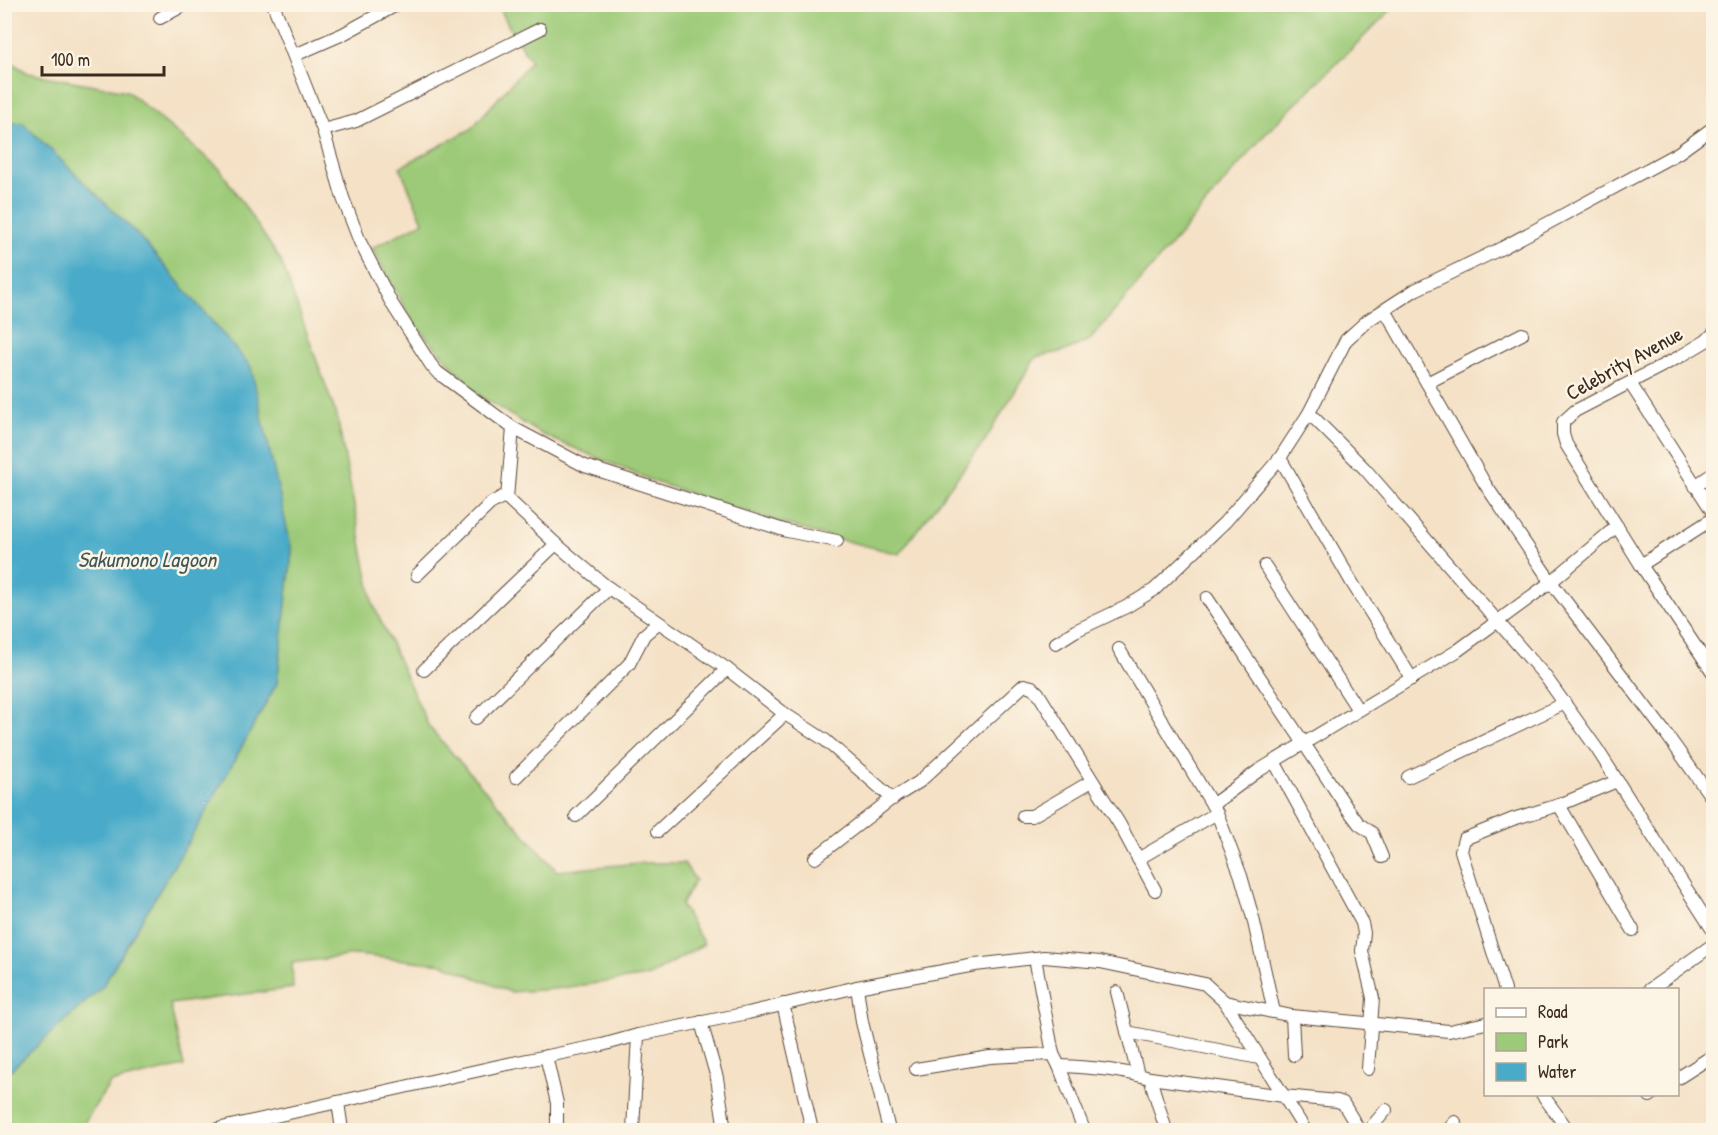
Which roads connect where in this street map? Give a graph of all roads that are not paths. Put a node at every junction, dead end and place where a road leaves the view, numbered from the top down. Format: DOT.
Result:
graph roads {
  1 [pos="186,4"];
  2 [pos="273,4"];
  3 [pos="398,4"];
  4 [pos="160,18"];
  5 [pos="540,29"];
  6 [pos="295,55"];
  7 [pos="1713,127"];
  8 [pos="323,130"];
  9 [pos="1385,310"];
  10 [pos="1522,334"];
  11 [pos="1710,337"];
  12 [pos="1713,352"];
  13 [pos="1427,383"];
  14 [pos="1630,383"];
  15 [pos="1309,413"];
  16 [pos="513,428"];
  17 [pos="1280,458"];
  18 [pos="1713,473"];
  19 [pos="1695,486"];
  20 [pos="507,498"];
  21 [pos="1713,516"];
  22 [pos="1617,526"];
  23 [pos="837,541"];
  24 [pos="556,544"];
  25 [pos="1641,565"];
  26 [pos="1265,566"];
  27 [pos="417,575"];
  28 [pos="1551,582"];
  29 [pos="609,588"];
  30 [pos="1207,598"];
  31 [pos="1499,620"];
  32 [pos="658,623"];
  33 [pos="1056,644"];
  34 [pos="1119,649"];
  35 [pos="727,669"];
  36 [pos="424,670"];
  37 [pos="1713,674"];
  38 [pos="1412,679"];
  39 [pos="1565,703"];
  40 [pos="1358,710"];
  41 [pos="785,714"];
  42 [pos="476,718"];
  43 [pos="1305,743"];
  44 [pos="1274,761"];
  45 [pos="516,777"];
  46 [pos="1408,777"];
  47 [pos="1092,781"];
  48 [pos="1617,781"];
  49 [pos="893,798"];
  50 [pos="1713,801"];
  51 [pos="1559,805"];
  52 [pos="1215,809"];
  53 [pos="576,816"];
  54 [pos="1023,816"];
  55 [pos="658,831"];
  56 [pos="1382,857"];
  57 [pos="815,858"];
  58 [pos="1138,859"];
  59 [pos="1155,890"];
  60 [pos="1633,930"];
  61 [pos="1713,932"];
  62 [pos="1713,944"];
  63 [pos="1035,958"];
  64 [pos="857,987"];
  65 [pos="1504,988"];
  66 [pos="1652,988"];
  67 [pos="1117,992"];
  68 [pos="1225,1002"];
  69 [pos="783,1004"];
  70 [pos="1274,1012"];
  71 [pos="1292,1016"];
  72 [pos="701,1022"];
  73 [pos="1371,1023"];
  74 [pos="1484,1023"];
  75 [pos="1127,1032"];
  76 [pos="638,1035"];
  77 [pos="1053,1054"];
  78 [pos="1294,1055"];
  79 [pos="1713,1055"];
  80 [pos="546,1056"];
  81 [pos="1259,1058"];
  82 [pos="1059,1066"];
  83 [pos="916,1069"];
  84 [pos="1368,1069"];
  85 [pos="1144,1076"];
  86 [pos="1679,1077"];
  87 [pos="1284,1096"];
  88 [pos="1543,1096"];
  89 [pos="338,1102"];
  90 [pos="1386,1110"];
  91 [pos="213,1131"];
  92 [pos="342,1131"];
  93 [pos="557,1131"];
  94 [pos="633,1131"];
  95 [pos="725,1131"];
  96 [pos="812,1131"];
  97 [pos="889,1131"];
  98 [pos="1084,1131"];
  99 [pos="1166,1131"];
  100 [pos="1305,1131"];
  101 [pos="1359,1131"];
  102 [pos="1369,1131"];
  103 [pos="1568,1131"];
  1 -- 4 [label="street"];
  2 -- 6 [label="street"];
  3 -- 6 [label="street"];
  5 -- 8 [label="street"];
  6 -- 8 [label="street"];
  7 -- 9 [label="street"];
  8 -- 16 [label="street"];
  9 -- 13 [label="street"];
  9 -- 15 [label="street"];
  10 -- 13 [label="street"];
  11 -- 12 [label="street"];
  11 -- 14 [label="street, Celebrity Avenue"];
  13 -- 28 [label="street"];
  14 -- 19 [label="street"];
  14 -- 22 [label="street, Celebrity Avenue"];
  15 -- 17 [label="street"];
  15 -- 31 [label="street"];
  16 -- 20 [label="street"];
  16 -- 23 [label="street"];
  17 -- 33 [label="street"];
  17 -- 38 [label="street"];
  18 -- 19 [label="street"];
  19 -- 21 [label="street"];
  20 -- 24 [label="street"];
  20 -- 27 [label="street"];
  21 -- 25 [label="street"];
  22 -- 25 [label="street"];
  22 -- 28 [label="street"];
  24 -- 29 [label="street"];
  24 -- 36 [label="street"];
  25 -- 37 [label="street"];
  26 -- 40 [label="street"];
  28 -- 31 [label="street"];
  28 -- 50 [label="street"];
  29 -- 32 [label="street"];
  29 -- 42 [label="street"];
  30 -- 43 [label="street"];
  31 -- 38 [label="street"];
  31 -- 39 [label="street"];
  32 -- 35 [label="street"];
  32 -- 45 [label="street"];
  34 -- 52 [label="street"];
  35 -- 41 [label="street"];
  35 -- 53 [label="street"];
  38 -- 40 [label="street"];
  39 -- 46 [label="street"];
  39 -- 48 [label="street"];
  40 -- 43 [label="street"];
  41 -- 49 [label="street"];
  41 -- 55 [label="street"];
  43 -- 44 [label="street"];
  43 -- 56 [label="street"];
  44 -- 52 [label="street"];
  44 -- 73 [label="street"];
  47 -- 49 [label="street"];
  47 -- 54 [label="street"];
  47 -- 58 [label="street"];
  48 -- 51 [label="street"];
  48 -- 61 [label="street"];
  49 -- 57 [label="street"];
  51 -- 60 [label="street"];
  51 -- 65 [label="street"];
  52 -- 58 [label="street"];
  52 -- 70 [label="street"];
  58 -- 59 [label="street"];
  62 -- 66 [label="street"];
  63 -- 64 [label="street"];
  63 -- 68 [label="street"];
  63 -- 77 [label="street"];
  64 -- 69 [label="street"];
  64 -- 97 [label="street"];
  67 -- 75 [label="street"];
  68 -- 70 [label="street"];
  68 -- 81 [label="street"];
  69 -- 72 [label="street"];
  69 -- 96 [label="street"];
  70 -- 71 [label="street"];
  71 -- 73 [label="street"];
  71 -- 78 [label="street"];
  72 -- 76 [label="street"];
  72 -- 95 [label="street"];
  73 -- 74 [label="street"];
  73 -- 84 [label="street"];
  75 -- 81 [label="street"];
  75 -- 85 [label="street"];
  76 -- 80 [label="street"];
  76 -- 94 [label="street"];
  77 -- 82 [label="street"];
  77 -- 83 [label="street"];
  79 -- 86 [label="street"];
  80 -- 89 [label="street"];
  80 -- 93 [label="street"];
  81 -- 87 [label="street"];
  82 -- 85 [label="street"];
  82 -- 98 [label="street"];
  85 -- 87 [label="street"];
  85 -- 99 [label="street"];
  87 -- 100 [label="street"];
  87 -- 101 [label="street"];
  88 -- 103 [label="street"];
  89 -- 91 [label="street"];
  89 -- 92 [label="street"];
  90 -- 102 [label="street"];
}
